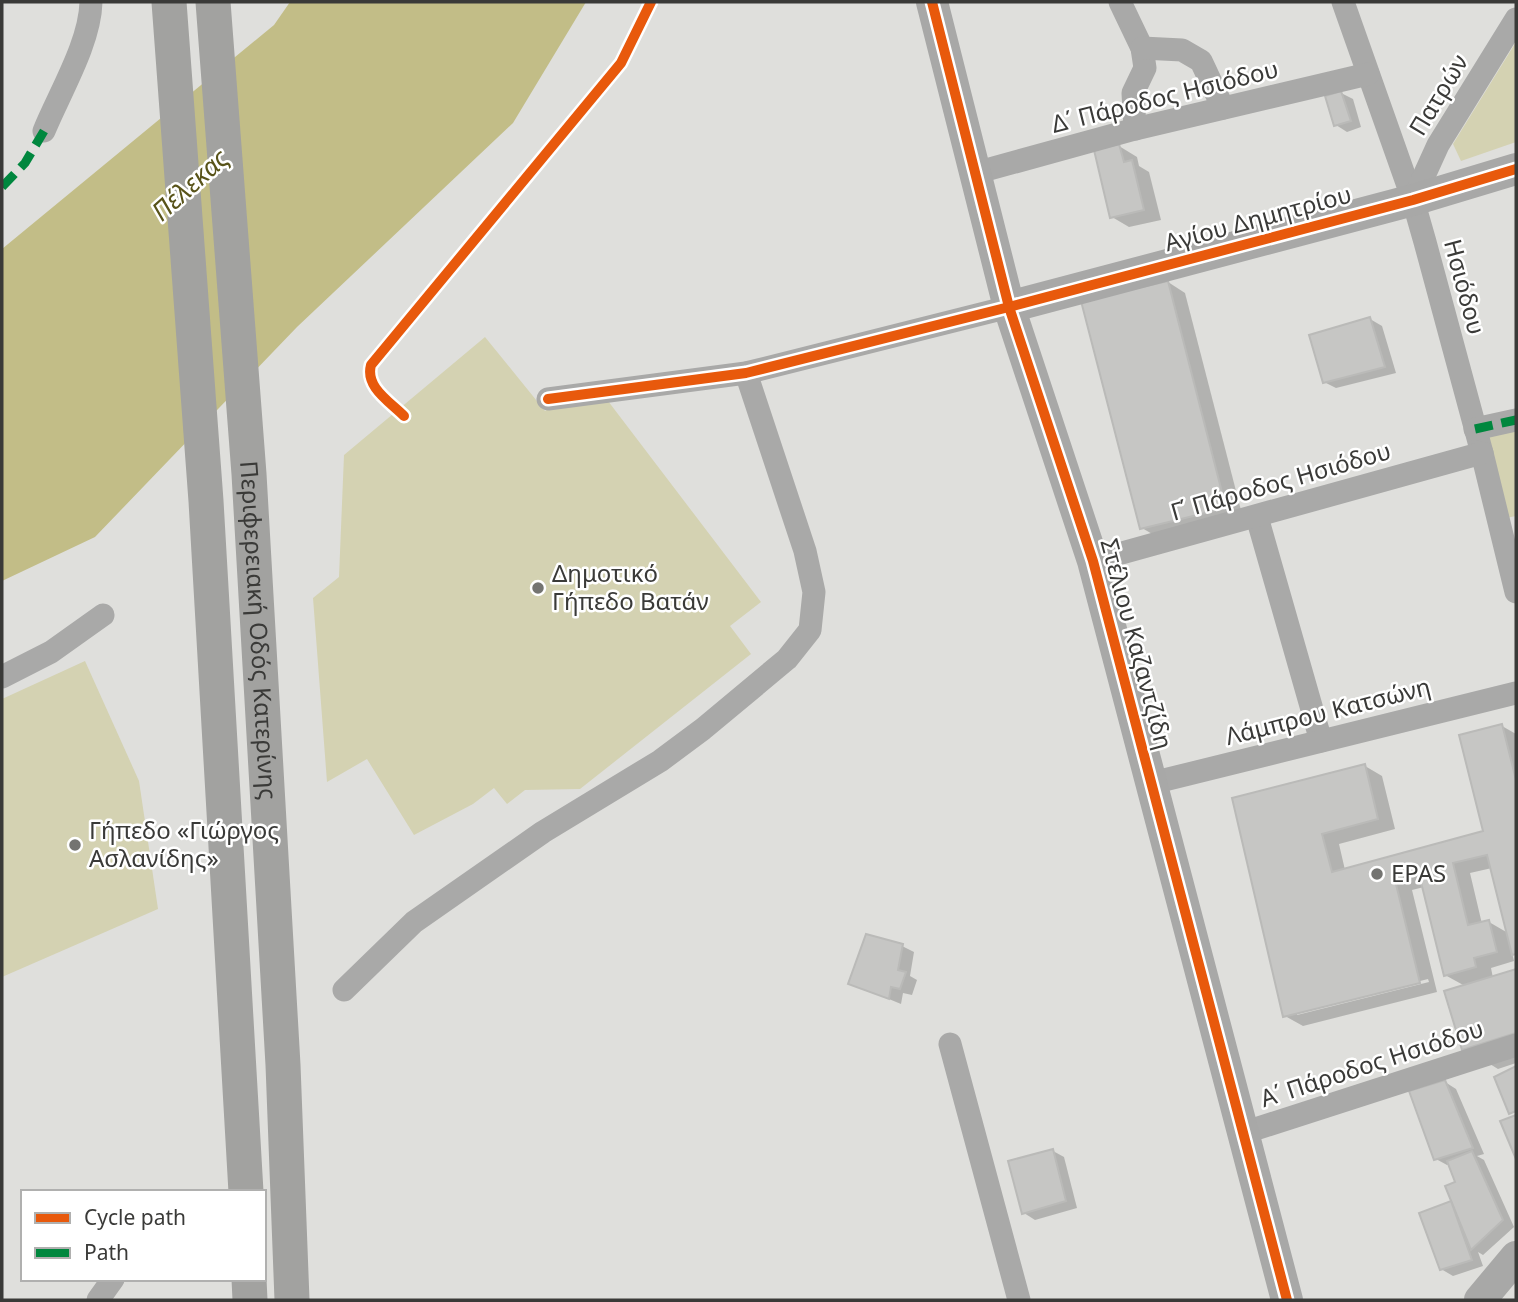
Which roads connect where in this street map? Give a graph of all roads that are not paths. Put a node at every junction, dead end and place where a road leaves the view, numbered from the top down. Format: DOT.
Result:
graph roads {
  1 [pos="91,2"];
  2 [pos="213,2"];
  3 [pos="932,2"];
  4 [pos="1120,2"];
  5 [pos="1343,2"];
  6 [pos="170,7"];
  7 [pos="1516,19"];
  8 [pos="1142,48"];
  9 [pos="1368,74"];
  10 [pos="1223,108"];
  11 [pos="1135,129"];
  12 [pos="44,131"];
  13 [pos="1516,169"];
  14 [pos="975,173"];
  15 [pos="1413,200"];
  16 [pos="1009,307"];
  17 [pos="746,373"];
  18 [pos="548,399"];
  19 [pos="1516,420"];
  20 [pos="1475,429"];
  21 [pos="1482,453"];
  22 [pos="1257,517"];
  23 [pos="1510,535"];
  24 [pos="1093,561"];
  25 [pos="1516,592"];
  26 [pos="103,615"];
  27 [pos="2,677"];
  28 [pos="1516,693"];
  29 [pos="1321,741"];
  30 [pos="1152,783"];
  31 [pos="344,990"];
  32 [pos="950,1044"];
  33 [pos="1516,1045"];
  34 [pos="1243,1133"];
  35 [pos="246,1190"];
  36 [pos="1516,1257"];
  37 [pos="112,1281"];
  38 [pos="250,1281"];
  39 [pos="98,1300"];
  40 [pos="250,1300"];
  41 [pos="292,1300"];
  42 [pos="1019,1300"];
  43 [pos="1287,1300"];
  44 [pos="1480,1300"];
  1 -- 12 [label="street"];
  2 -- 41 [label="main road, Περιφερειακή Οδός Κατερίνης"];
  3 -- 14 [label="street, Στέλιου Καζαντζίδη"];
  4 -- 8 [label="street"];
  5 -- 9 [label="street, Ησιόδου"];
  6 -- 35 [label="main road, Περιφερειακή Οδός Κατερίνης"];
  7 -- 15 [label="street, Πατρών"];
  8 -- 10 [label="street"];
  8 -- 11 [label="street"];
  9 -- 10 [label="street, Δ΄ Πάροδος Ησιόδου"];
  9 -- 15 [label="street, Ησιόδου"];
  10 -- 11 [label="street, Δ΄ Πάροδος Ησιόδου"];
  11 -- 14 [label="street, Δ΄ Πάροδος Ησιόδου"];
  13 -- 15 [label="street, Αγίου Δημητρίου"];
  14 -- 16 [label="street, Στέλιου Καζαντζίδη"];
  15 -- 16 [label="street, Αγίου Δημητρίου"];
  15 -- 20 [label="street, Ησιόδου"];
  16 -- 17 [label="street"];
  16 -- 24 [label="street, Στέλιου Καζαντζίδη"];
  17 -- 18 [label="street"];
  17 -- 31 [label="street"];
  19 -- 20 [label="street"];
  20 -- 21 [label="street, Ησιόδου"];
  21 -- 22 [label="street, Γ΄ Πάροδος Ησιόδου"];
  21 -- 23 [label="street, Ησιόδου"];
  22 -- 24 [label="street, Γ΄ Πάροδος Ησιόδου"];
  22 -- 29 [label="street"];
  23 -- 25 [label="street, Ησιόδου"];
  24 -- 30 [label="street, Στέλιου Καζαντζίδη"];
  26 -- 27 [label="street"];
  28 -- 29 [label="street, Λάμπρου Κατσώνη"];
  29 -- 30 [label="street, Λάμπρου Κατσώνη"];
  30 -- 34 [label="street, Στέλιου Καζαντζίδη"];
  32 -- 42 [label="street"];
  33 -- 34 [label="street, Α΄ Πάροδος Ησιόδου"];
  34 -- 43 [label="street, Στέλιου Καζαντζίδη"];
  36 -- 44 [label="street"];
  37 -- 39 [label="street"];
  38 -- 40 [label="main road"];
}
